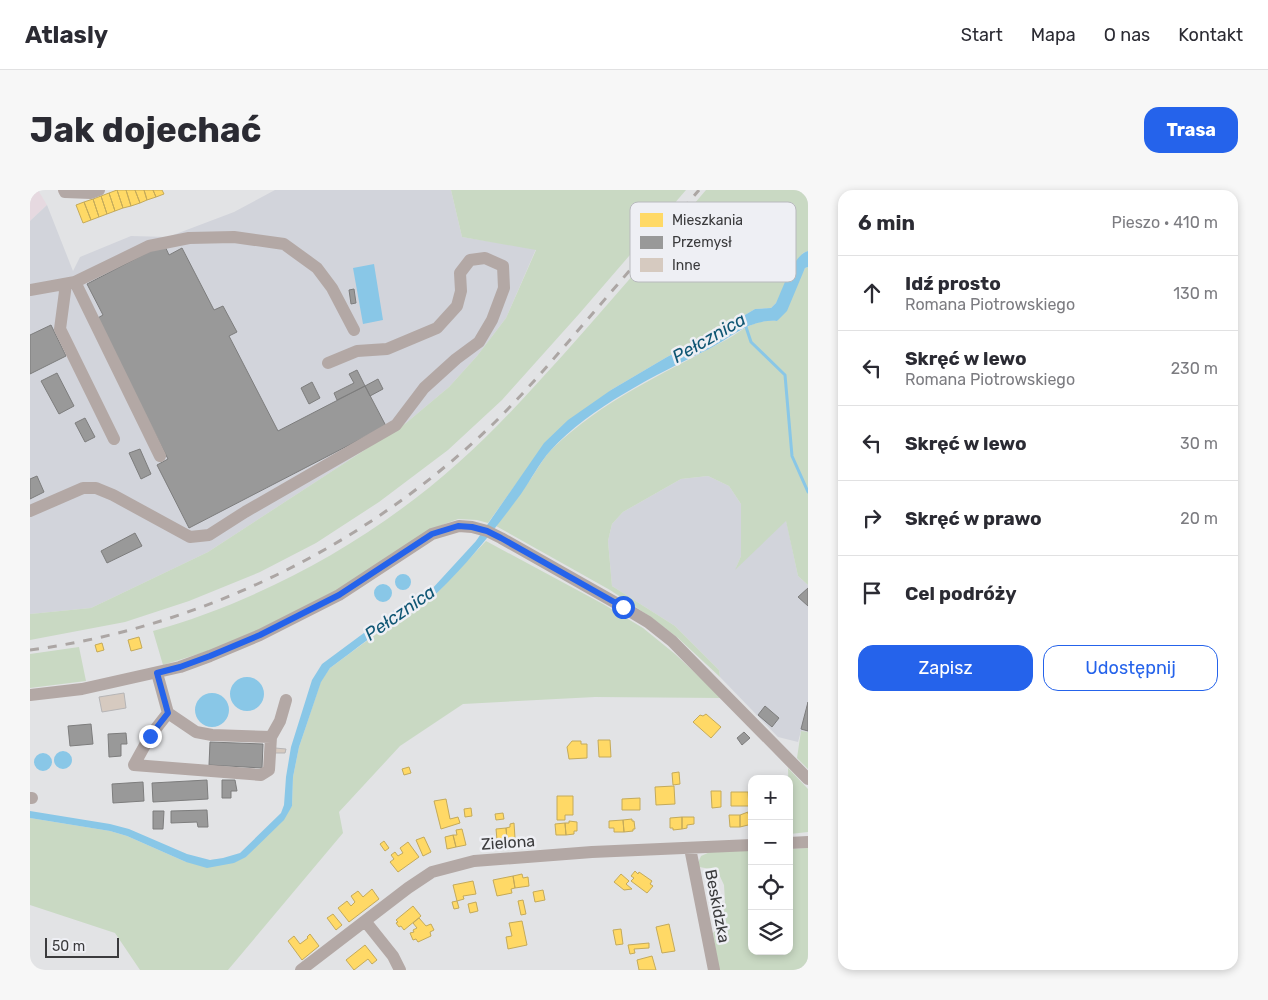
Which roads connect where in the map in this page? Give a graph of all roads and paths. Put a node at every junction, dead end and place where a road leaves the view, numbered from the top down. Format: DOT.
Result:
graph roads {
  1 [pos="64,190"];
  2 [pos="93,191"];
  3 [pos="70,283"];
  4 [pos="30,290"];
  5 [pos="354,330"];
  6 [pos="328,363"];
  7 [pos="114,439"];
  8 [pos="160,456"];
  9 [pos="30,511"];
  10 [pos="157,673"];
  11 [pos="30,695"];
  12 [pos="286,700"];
  13 [pos="168,713"];
  14 [pos="271,737"];
  15 [pos="808,779"];
  16 [pos="808,842"];
  17 [pos="793,843"];
  18 [pos="748,845"];
  19 [pos="690,848"];
  20 [pos="365,921"];
  21 [pos="301,970"];
  22 [pos="400,970"];
  23 [pos="714,970"];
  1 -- 2 [label="street"];
  3 -- 4 [label="street"];
  3 -- 5 [label="street"];
  3 -- 7 [label="street"];
  3 -- 8 [label="street"];
  6 -- 9 [label="street"];
  10 -- 11 [label="street"];
  10 -- 13 [label="street"];
  10 -- 15 [label="street"];
  12 -- 14 [label="street"];
  13 -- 14 [label="street"];
  13 -- 14 [label="street"];
  16 -- 17 [label="street"];
  18 -- 19 [label="street, Zielona"];
  19 -- 20 [label="street, Zielona"];
  19 -- 23 [label="street, Beskidzka"];
  20 -- 21 [label="street, Zielona"];
  20 -- 22 [label="street"];
}
